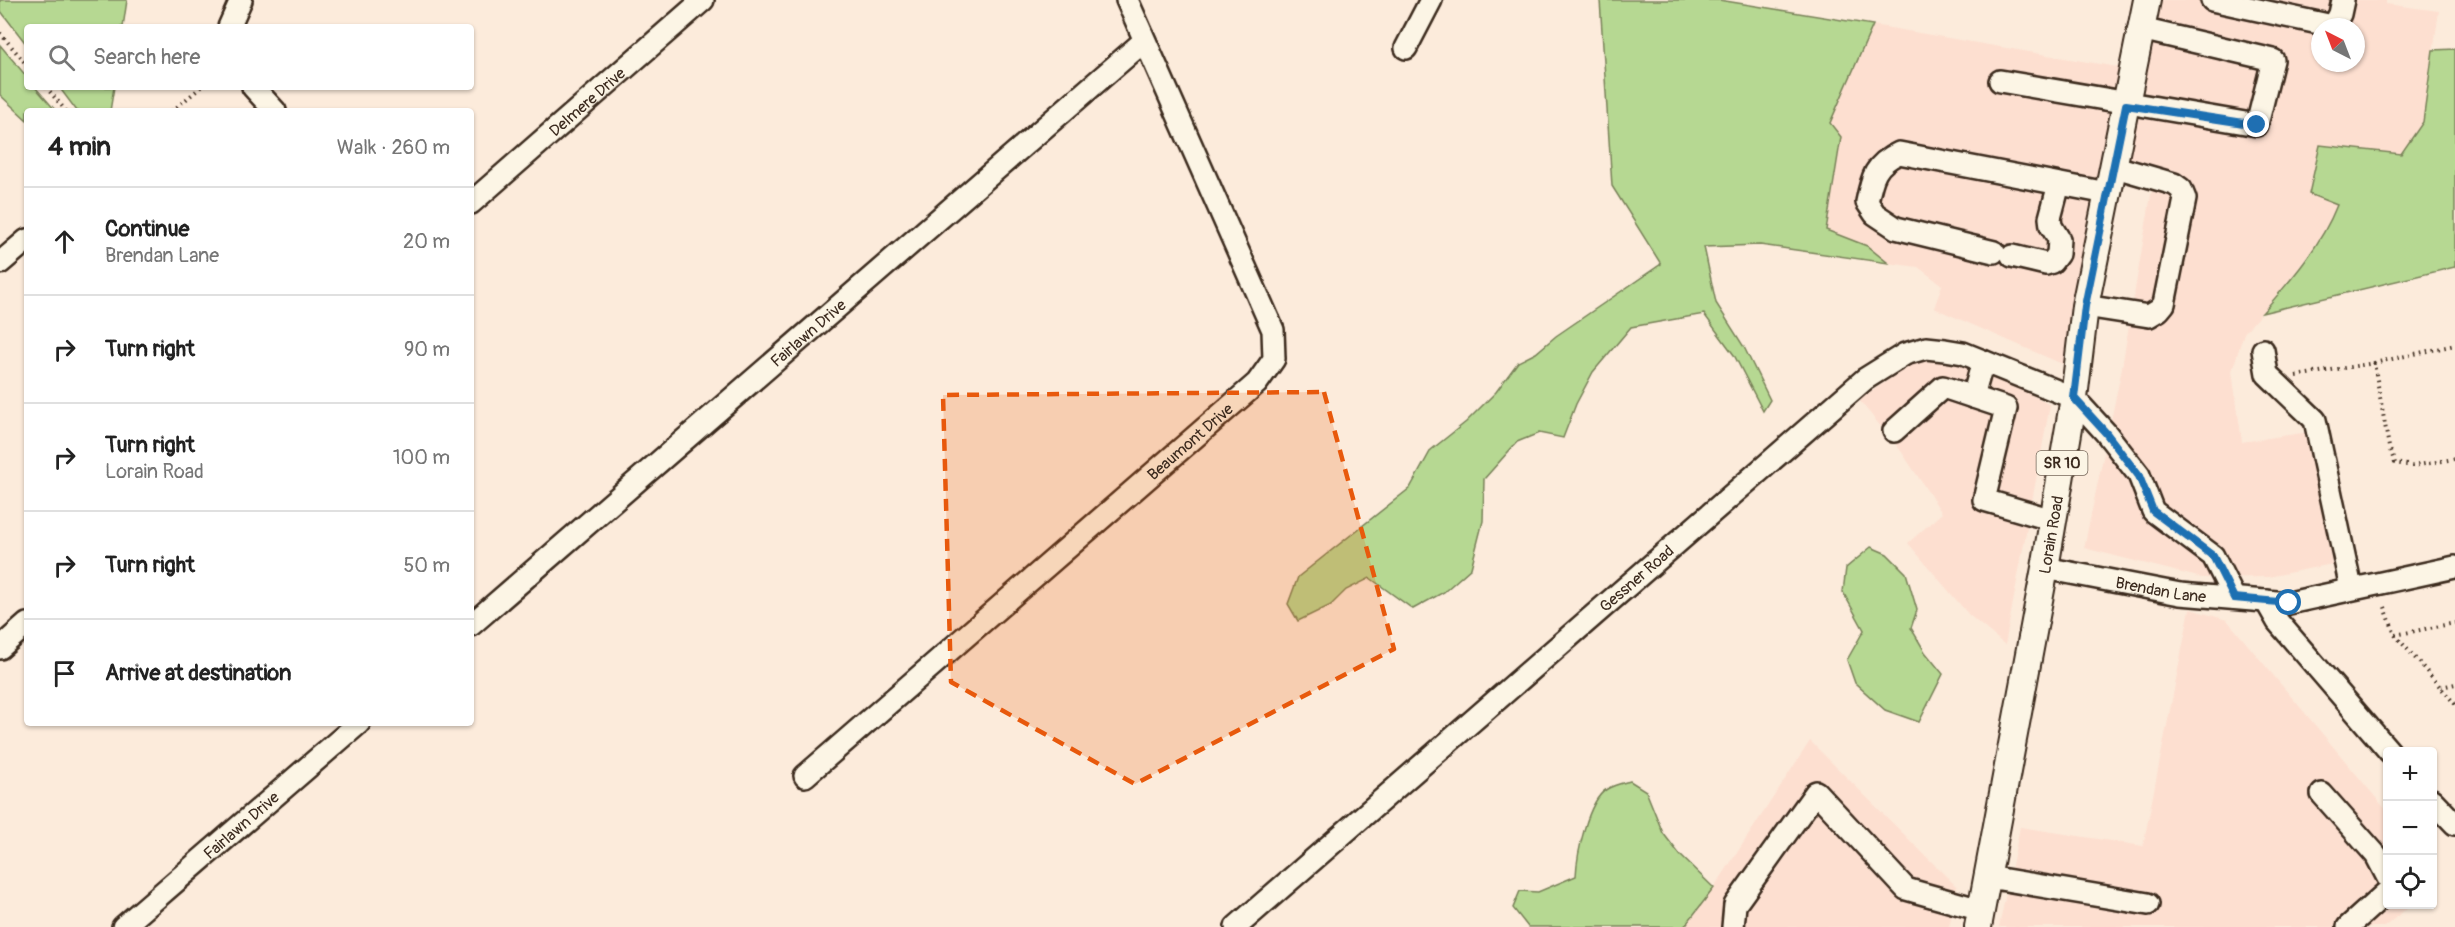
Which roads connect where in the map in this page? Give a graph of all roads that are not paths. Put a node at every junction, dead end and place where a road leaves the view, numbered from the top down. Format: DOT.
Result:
graph roads {
  1 [pos="241,0"];
  2 [pos="703,0"];
  3 [pos="1127,0"];
  4 [pos="1431,0"];
  5 [pos="2147,0"];
  6 [pos="2212,0"];
  7 [pos="2343,0"];
  8 [pos="230,24"];
  9 [pos="2141,29"];
  10 [pos="1144,41"];
  11 [pos="1406,48"];
  12 [pos="2000,81"];
  13 [pos="256,90"];
  14 [pos="2126,105"];
  15 [pos="272,108"];
  16 [pos="2112,166"];
  17 [pos="2059,184"];
  18 [pos="2107,193"];
  19 [pos="474,200"];
  20 [pos="24,243"];
  21 [pos="0,263"];
  22 [pos="2085,306"];
  23 [pos="2263,350"];
  24 [pos="1983,361"];
  25 [pos="1973,397"];
  26 [pos="2074,398"];
  27 [pos="1894,431"];
  28 [pos="2052,520"];
  29 [pos="2455,567"];
  30 [pos="2044,568"];
  31 [pos="2351,588"];
  32 [pos="2234,598"];
  33 [pos="2266,601"];
  34 [pos="474,623"];
  35 [pos="24,627"];
  36 [pos="0,648"];
  37 [pos="355,726"];
  38 [pos="2386,747"];
  39 [pos="805,776"];
  40 [pos="2322,794"];
  41 [pos="2434,801"];
  42 [pos="2455,824"];
  43 [pos="2383,868"];
  44 [pos="1988,877"];
  45 [pos="2383,896"];
  46 [pos="2148,904"];
  47 [pos="1980,919"];
  48 [pos="123,927"];
  49 [pos="1236,927"];
  50 [pos="1733,927"];
  51 [pos="2348,927"];
  1 -- 8 [label="street"];
  2 -- 19 [label="street, Delmere Drive"];
  3 -- 10 [label="street, Beaumont Drive"];
  4 -- 11 [label="street"];
  5 -- 9 [label="main road, Lorain Road / SR 10"];
  6 -- 7 [label="street"];
  9 -- 14 [label="main road, Lorain Road / SR 10"];
  9 -- 14 [label="street"];
  10 -- 34 [label="street, Fairlawn Drive"];
  10 -- 39 [label="street, Beaumont Drive"];
  12 -- 14 [label="street"];
  13 -- 15 [label="street"];
  14 -- 16 [label="main road, Lorain Road / SR 10"];
  16 -- 18 [label="main road, Lorain Road / SR 10"];
  16 -- 22 [label="street"];
  17 -- 17 [label="street"];
  17 -- 18 [label="street"];
  18 -- 22 [label="main road, Lorain Road / SR 10"];
  20 -- 21 [label="street"];
  22 -- 26 [label="main road, Lorain Road / SR 10"];
  23 -- 31 [label="street"];
  24 -- 25 [label="street"];
  24 -- 26 [label="street, Gessner Road"];
  24 -- 49 [label="street, Gessner Road"];
  25 -- 27 [label="street"];
  25 -- 28 [label="street"];
  26 -- 28 [label="main road, Lorain Road / SR 10"];
  26 -- 32 [label="street"];
  28 -- 30 [label="main road, Lorain Road / SR 10"];
  29 -- 31 [label="street, Brendan Lane"];
  30 -- 32 [label="street, Brendan Lane"];
  30 -- 44 [label="main road, Lorain Road / SR 10"];
  31 -- 33 [label="street, Brendan Lane"];
  32 -- 33 [label="street, Brendan Lane"];
  33 -- 38 [label="street"];
  35 -- 36 [label="street"];
  37 -- 48 [label="street, Fairlawn Drive"];
  40 -- 43 [label="street"];
  41 -- 42 [label="street"];
  44 -- 46 [label="street"];
  44 -- 47 [label="main road, Lorain Road / SR 10"];
  45 -- 51 [label="street"];
  47 -- 50 [label="street"];
}
